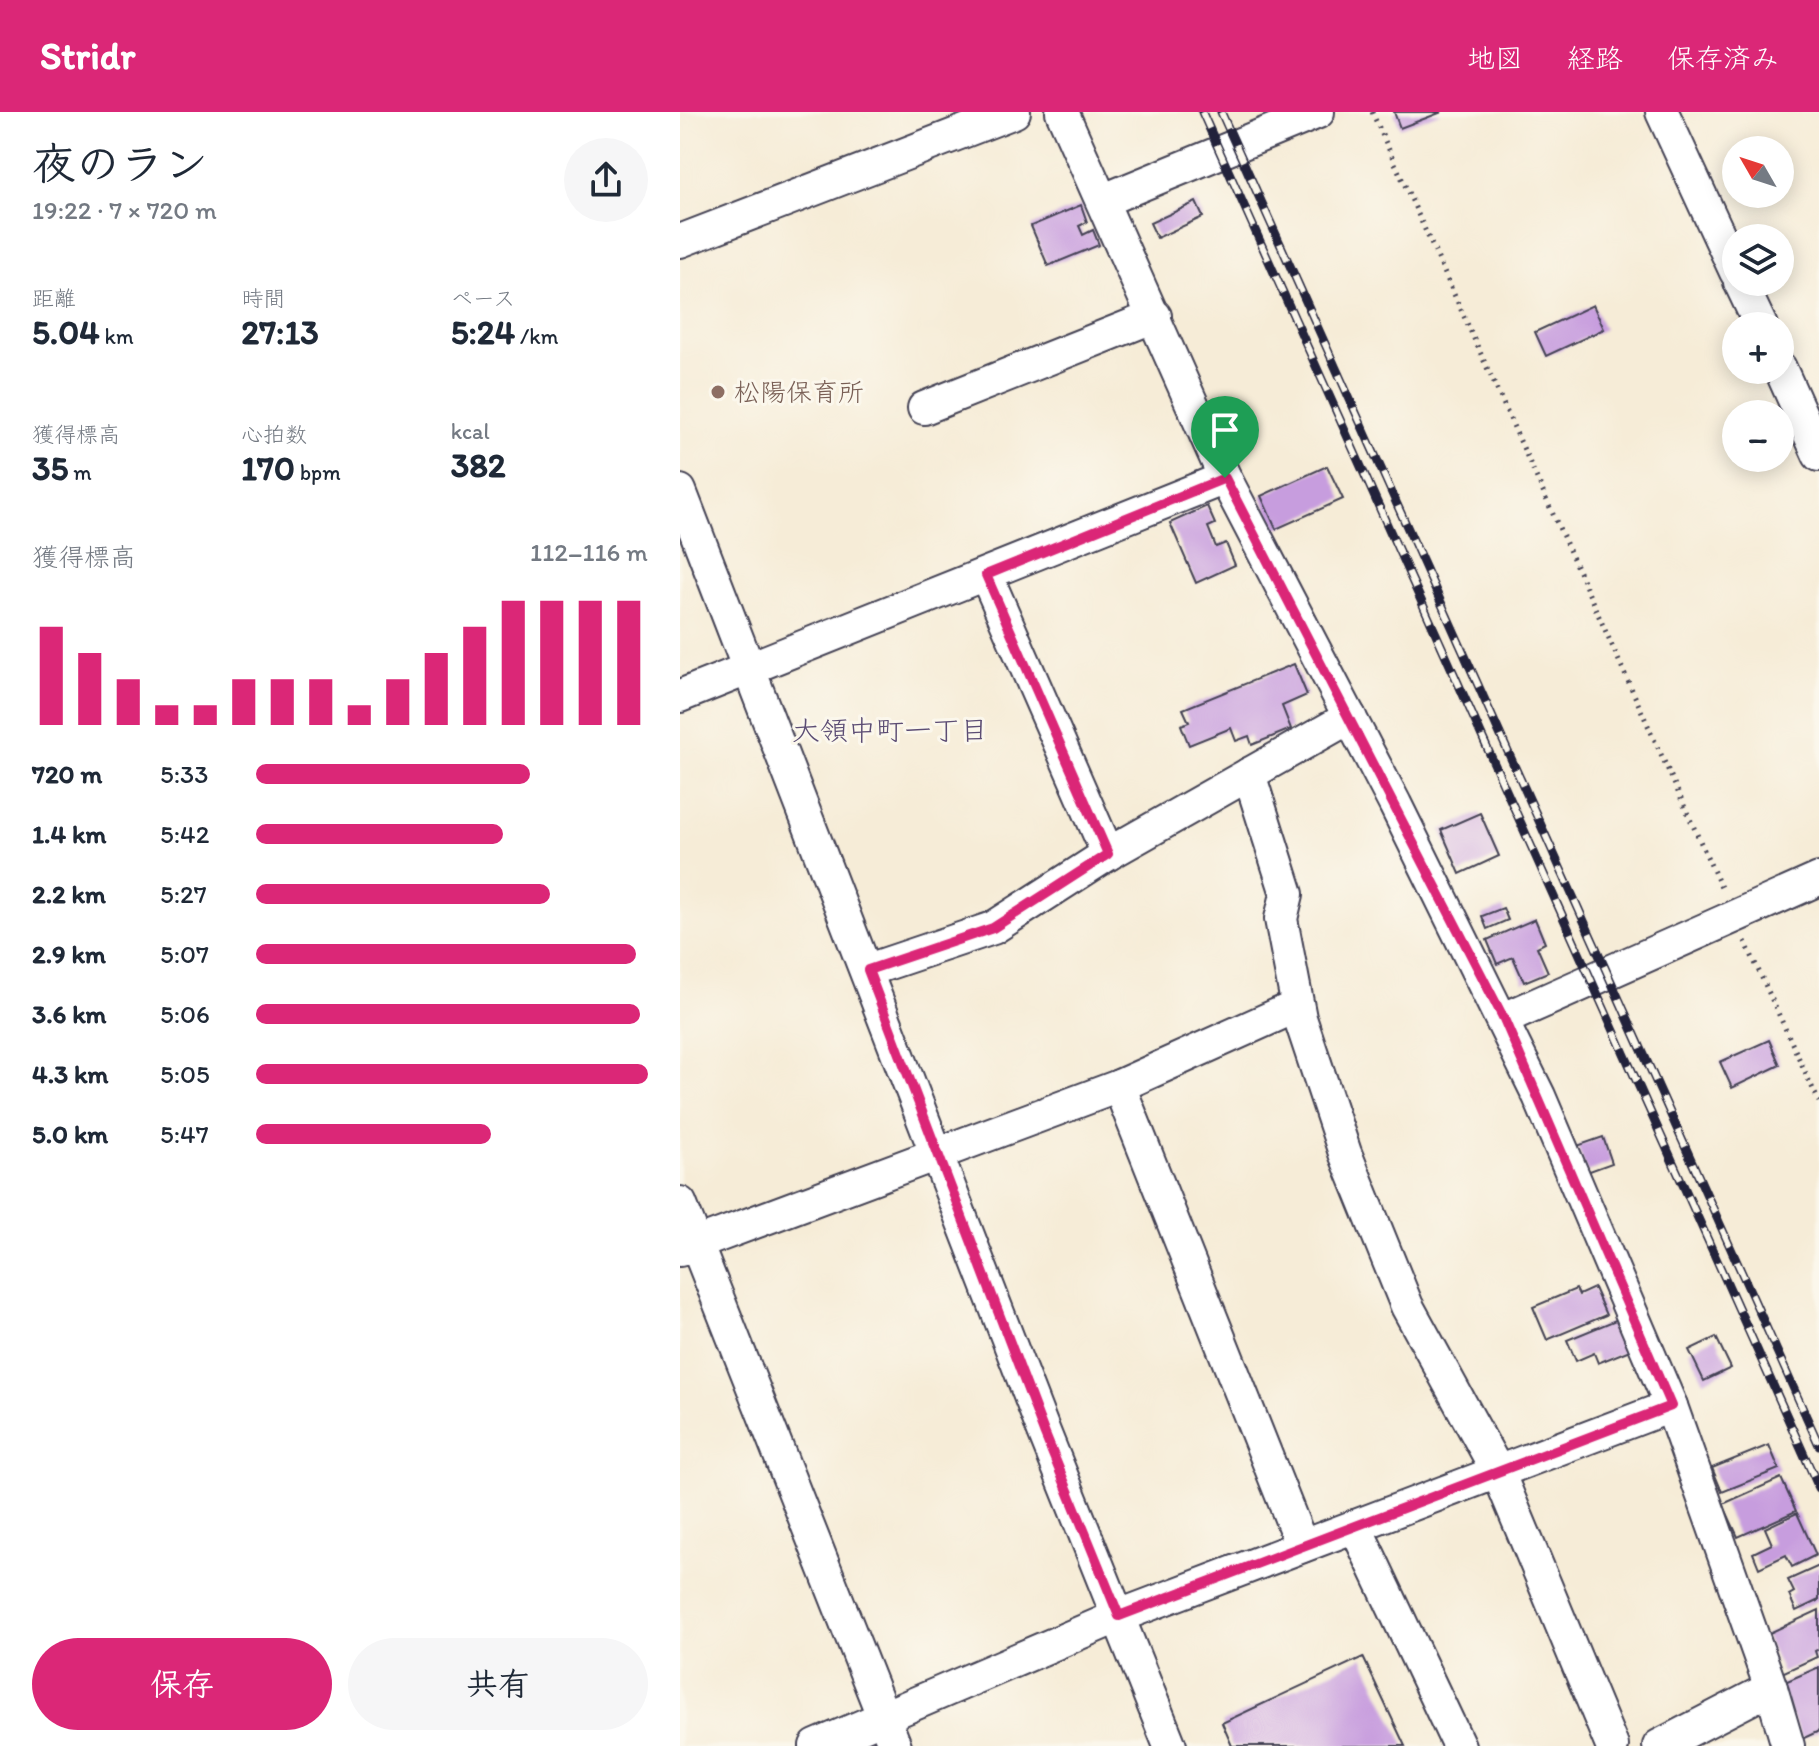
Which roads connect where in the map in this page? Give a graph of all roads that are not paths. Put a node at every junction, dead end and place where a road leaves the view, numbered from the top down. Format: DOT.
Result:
graph roads {
  1 [pos="1014,112"];
  2 [pos="1062,112"];
  3 [pos="1318,112"];
  4 [pos="1662,112"];
  5 [pos="1104,200"];
  6 [pos="680,241"];
  7 [pos="1722,242"];
  8 [pos="1155,316"];
  9 [pos="1787,384"];
  10 [pos="924,408"];
  11 [pos="1819,455"];
  12 [pos="1225,478"];
  13 [pos="680,491"];
  14 [pos="986,575"];
  15 [pos="752,669"];
  16 [pos="680,696"];
  17 [pos="1350,717"];
  18 [pos="1249,774"];
  19 [pos="1108,854"];
  20 [pos="1819,879"];
  21 [pos="868,970"];
  22 [pos="1297,1006"];
  23 [pos="1504,1019"];
  24 [pos="1119,1086"];
  25 [pos="938,1152"];
  26 [pos="680,1203"];
  27 [pos="688,1247"];
  28 [pos="1671,1406"];
  29 [pos="1498,1472"];
  30 [pos="1355,1526"];
  31 [pos="1302,1546"];
  32 [pos="1119,1616"];
  33 [pos="1771,1688"];
  34 [pos="889,1733"];
  35 [pos="816,1746"];
  36 [pos="1170,1746"];
  37 [pos="1459,1746"];
  38 [pos="1612,1746"];
  39 [pos="1659,1746"];
  40 [pos="1788,1746"];
  1 -- 6 [label="street"];
  2 -- 5 [label="street"];
  3 -- 5 [label="street"];
  4 -- 7 [label="street"];
  5 -- 8 [label="street"];
  8 -- 10 [label="street"];
  8 -- 12 [label="street"];
  9 -- 11 [label="street"];
  12 -- 14 [label="street"];
  12 -- 17 [label="street"];
  13 -- 15 [label="street"];
  14 -- 15 [label="street"];
  14 -- 19 [label="street"];
  15 -- 16 [label="street"];
  15 -- 21 [label="street"];
  17 -- 18 [label="street"];
  17 -- 23 [label="street"];
  18 -- 19 [label="street"];
  18 -- 22 [label="street"];
  19 -- 21 [label="street"];
  20 -- 23 [label="street"];
  21 -- 25 [label="street"];
  22 -- 24 [label="street"];
  22 -- 29 [label="street"];
  23 -- 28 [label="street"];
  24 -- 25 [label="street"];
  24 -- 31 [label="street"];
  25 -- 27 [label="street"];
  25 -- 32 [label="street"];
  26 -- 27 [label="street"];
  27 -- 34 [label="street"];
  28 -- 29 [label="street"];
  28 -- 33 [label="street"];
  29 -- 30 [label="street"];
  29 -- 38 [label="street"];
  30 -- 31 [label="street"];
  30 -- 37 [label="street"];
  31 -- 32 [label="street"];
  32 -- 34 [label="street"];
  32 -- 36 [label="street"];
  33 -- 39 [label="street"];
  33 -- 40 [label="street"];
  34 -- 35 [label="street"];
}
